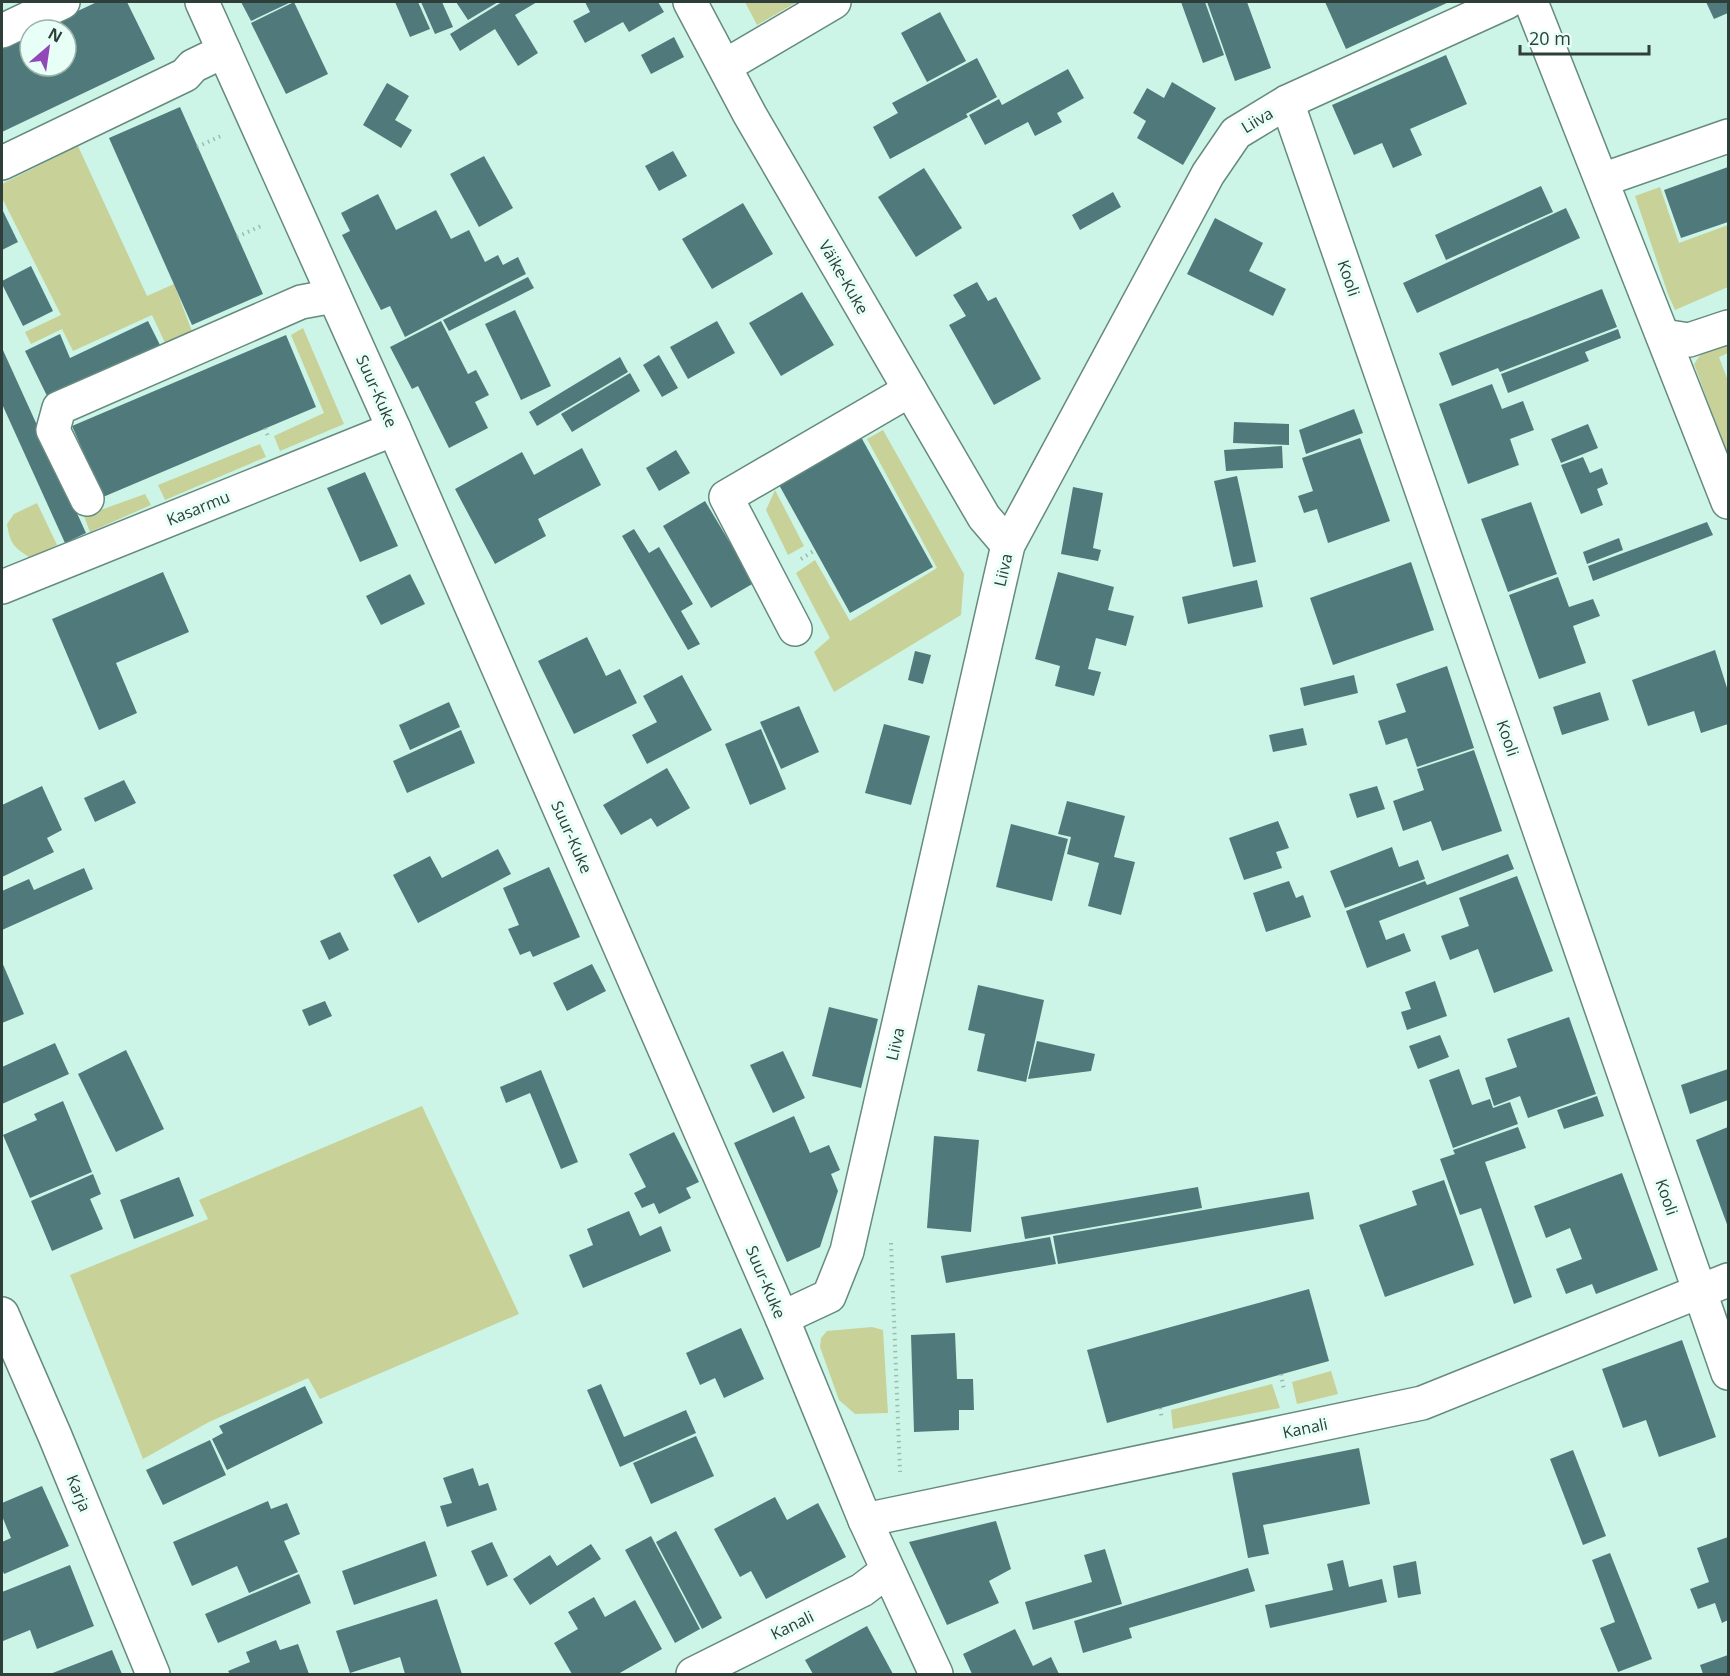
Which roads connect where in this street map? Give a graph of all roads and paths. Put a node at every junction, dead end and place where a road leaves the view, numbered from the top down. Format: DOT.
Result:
graph roads {
  1 [pos="63,2"];
  2 [pos="202,2"];
  3 [pos="690,2"];
  4 [pos="834,2"];
  5 [pos="1507,2"];
  6 [pos="1532,2"];
  7 [pos="2,31"];
  8 [pos="224,51"];
  9 [pos="725,66"];
  10 [pos="1287,102"];
  11 [pos="225,135"];
  12 [pos="1728,136"];
  13 [pos="197,147"];
  14 [pos="2,163"];
  15 [pos="1602,180"];
  16 [pos="265,225"];
  17 [pos="237,237"];
  18 [pos="334,296"];
  19 [pos="1728,327"];
  20 [pos="1663,336"];
  21 [pos="910,390"];
  22 [pos="394,429"];
  23 [pos="87,499"];
  24 [pos="1728,502"];
  25 [pos="1008,545"];
  26 [pos="2,587"];
  27 [pos="795,629"];
  28 [pos="1714,1286"];
  29 [pos="2,1314"];
  30 [pos="782,1318"];
  31 [pos="1728,1373"];
  32 [pos="865,1520"];
  33 [pos="887,1571"];
  34 [pos="153,1674"];
  35 [pos="693,1674"];
  36 [pos="936,1674"];
  1 -- 7 [label="street"];
  2 -- 8 [label="street, Suur-Kuke"];
  3 -- 9 [label="street, Väike-Kuke"];
  4 -- 9 [label="street"];
  5 -- 10 [label="street, Liiva"];
  6 -- 15 [label="street"];
  8 -- 14 [label="street"];
  8 -- 18 [label="street, Suur-Kuke"];
  9 -- 21 [label="street, Väike-Kuke"];
  10 -- 25 [label="street, Liiva"];
  10 -- 28 [label="street, Kooli"];
  11 -- 13 [label="path"];
  12 -- 15 [label="street"];
  15 -- 20 [label="street"];
  16 -- 17 [label="path"];
  18 -- 22 [label="street, Suur-Kuke"];
  18 -- 23 [label="street"];
  19 -- 20 [label="street"];
  20 -- 24 [label="street"];
  21 -- 25 [label="street, Väike-Kuke"];
  21 -- 27 [label="street"];
  22 -- 26 [label="street, Kasarmu"];
  22 -- 30 [label="street, Suur-Kuke"];
  25 -- 30 [label="street, Liiva"];
  28 -- 31 [label="street, Kooli"];
  28 -- 32 [label="street, Kanali"];
  29 -- 34 [label="street, Karja"];
  30 -- 32 [label="street, Suur-Kuke"];
  32 -- 33 [label="street, Suur-Kuke"];
  33 -- 35 [label="street, Kanali"];
  33 -- 36 [label="street, Suur-Kuke"];
}
